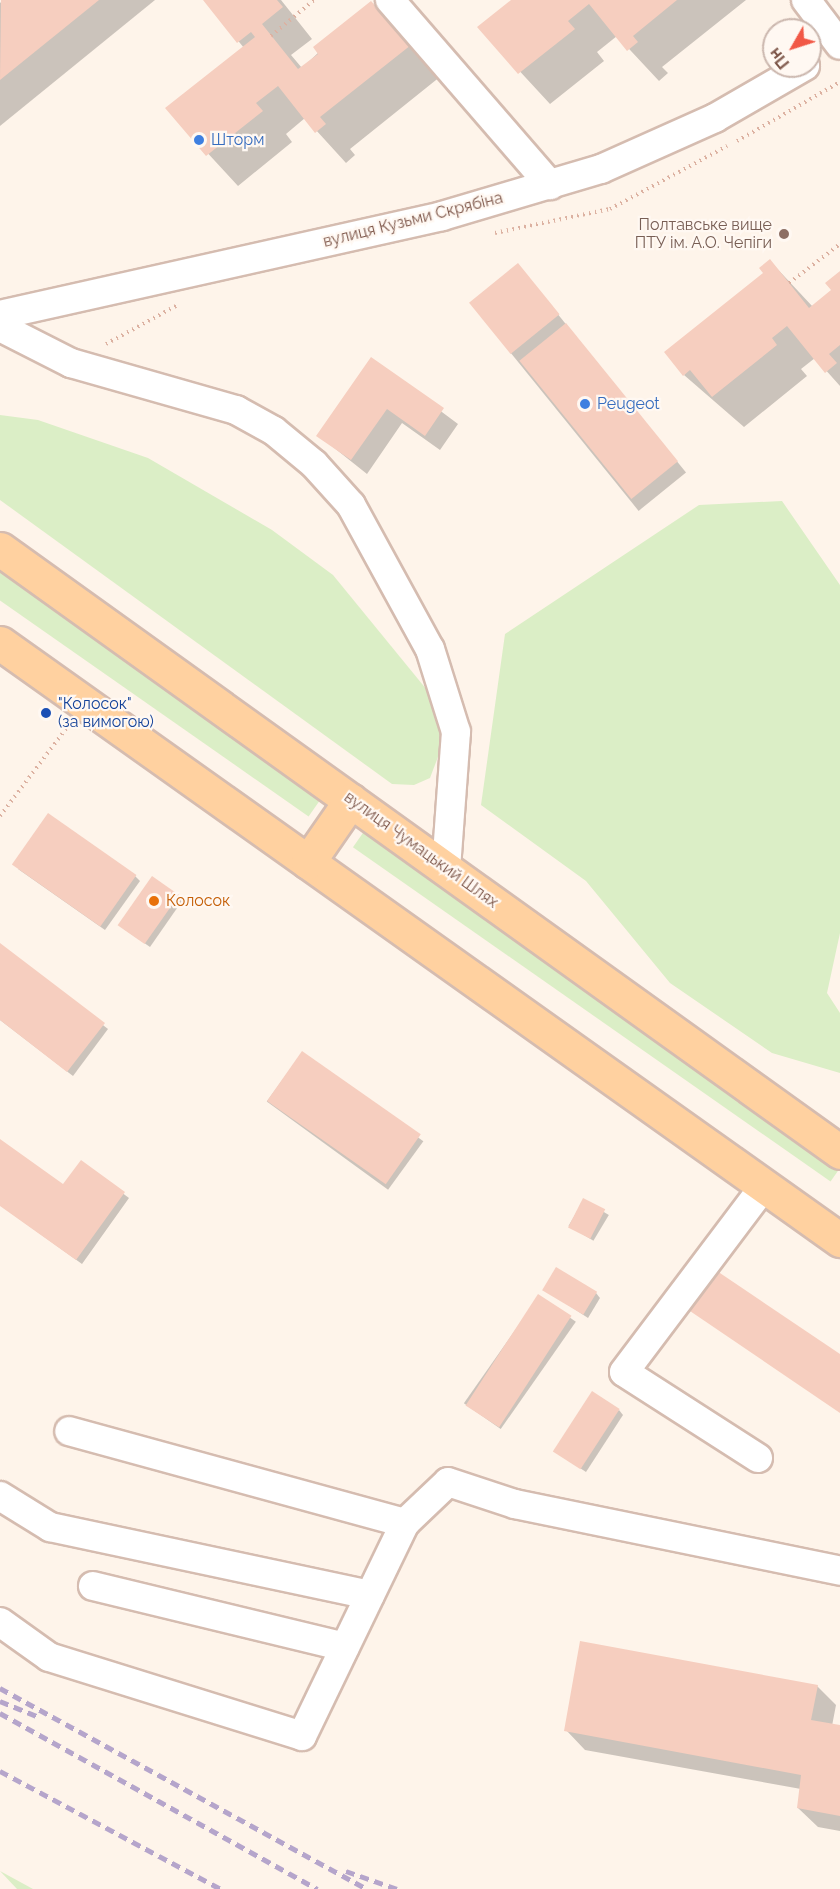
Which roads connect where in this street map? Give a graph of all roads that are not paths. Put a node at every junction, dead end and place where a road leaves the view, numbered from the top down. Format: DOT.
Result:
graph roads {
  1 [pos="390,0"];
  2 [pos="806,0"];
  3 [pos="840,45"];
  4 [pos="822,56"];
  5 [pos="784,78"];
  6 [pos="550,185"];
  7 [pos="0,315"];
  8 [pos="0,327"];
  9 [pos="0,549"];
  10 [pos="0,643"];
  11 [pos="351,800"];
  12 [pos="308,862"];
  13 [pos="446,867"];
  14 [pos="839,1150"];
  15 [pos="764,1186"];
  16 [pos="840,1240"];
  17 [pos="69,1431"];
  18 [pos="758,1458"];
  19 [pos="0,1496"];
  20 [pos="405,1523"];
  21 [pos="840,1571"];
  22 [pos="93,1586"];
  23 [pos="370,1595"];
  24 [pos="0,1622"];
  25 [pos="345,1647"];
  1 -- 6 [label="street"];
  2 -- 3 [label="street"];
  3 -- 4 [label="street"];
  5 -- 6 [label="street, вулиця Кузьми Скрябіна"];
  6 -- 7 [label="street, вулиця Кузьми Скрябіна"];
  8 -- 13 [label="street"];
  9 -- 11 [label="main road, вулиця Чумацький Шлях"];
  10 -- 12 [label="main road"];
  11 -- 12 [label="main road"];
  11 -- 13 [label="main road, вулиця Чумацький Шлях"];
  12 -- 15 [label="main road"];
  13 -- 14 [label="main road, вулиця Чумацький Шлях"];
  15 -- 16 [label="main road"];
  15 -- 18 [label="street"];
  17 -- 20 [label="street"];
  19 -- 23 [label="street"];
  20 -- 21 [label="street"];
  20 -- 23 [label="street"];
  22 -- 25 [label="street"];
  23 -- 25 [label="street"];
  24 -- 25 [label="street"];
}
